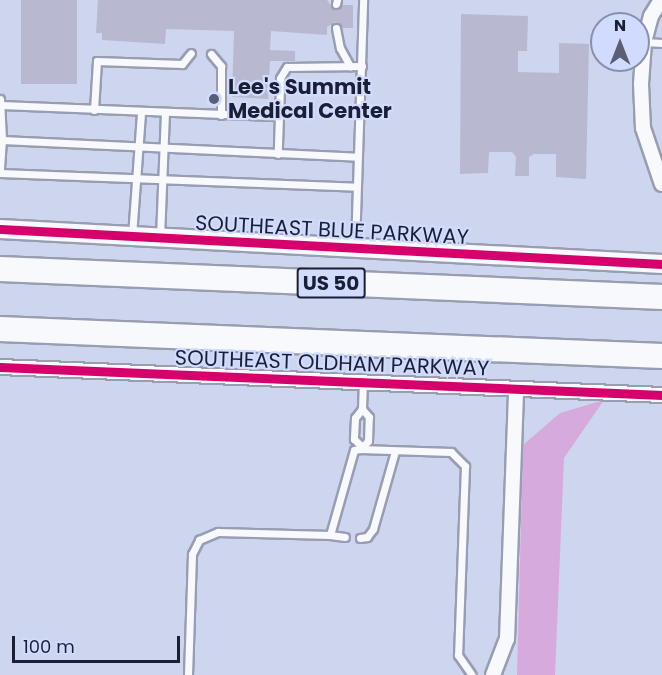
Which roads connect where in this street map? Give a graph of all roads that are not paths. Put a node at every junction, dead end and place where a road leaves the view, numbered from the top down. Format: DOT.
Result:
graph roads {
  1 [pos="363,0"];
  2 [pos="662,0"];
  3 [pos="650,20"];
  4 [pos="336,28"];
  5 [pos="191,53"];
  6 [pos="211,54"];
  7 [pos="182,64"];
  8 [pos="190,64"];
  9 [pos="211,66"];
  10 [pos="221,66"];
  11 [pos="350,66"];
  12 [pos="362,66"];
  13 [pos="644,72"];
  14 [pos="1,102"];
  15 [pos="94,110"];
  16 [pos="141,113"];
  17 [pos="165,114"];
  18 [pos="221,115"];
  19 [pos="279,116"];
  20 [pos="2,140"];
  21 [pos="139,146"];
  22 [pos="163,148"];
  23 [pos="278,154"];
  24 [pos="358,157"];
  25 [pos="0,171"];
  26 [pos="137,180"];
  27 [pos="161,181"];
  28 [pos="662,184"];
  29 [pos="357,187"];
  30 [pos="0,229"];
  31 [pos="132,237"];
  32 [pos="160,240"];
  33 [pos="355,249"];
  34 [pos="662,264"];
  35 [pos="0,269"];
  36 [pos="662,297"];
  37 [pos="0,329"];
  38 [pos="662,356"];
  39 [pos="0,367"];
  40 [pos="363,382"];
  41 [pos="516,389"];
  42 [pos="662,395"];
  43 [pos="362,409"];
  44 [pos="361,448"];
  45 [pos="395,451"];
  46 [pos="330,535"];
  47 [pos="345,537"];
  48 [pos="360,538"];
  49 [pos="188,675"];
  50 [pos="472,675"];
  51 [pos="493,675"];
  1 -- 12 [label="lane"];
  2 -- 3 [label="street"];
  4 -- 11 [label="lane"];
  5 -- 7 [label="lane"];
  6 -- 10 [label="lane"];
  7 -- 8 [label="lane"];
  7 -- 15 [label="lane"];
  9 -- 10 [label="lane"];
  10 -- 18 [label="lane"];
  11 -- 12 [label="lane"];
  11 -- 19 [label="lane"];
  12 -- 24 [label="lane"];
  13 -- 28 [label="street"];
  14 -- 15 [label="lane"];
  14 -- 20 [label="lane"];
  15 -- 16 [label="lane"];
  16 -- 17 [label="lane"];
  16 -- 21 [label="lane"];
  17 -- 18 [label="lane"];
  17 -- 22 [label="lane"];
  18 -- 19 [label="lane"];
  19 -- 23 [label="lane"];
  20 -- 21 [label="lane"];
  20 -- 25 [label="lane"];
  21 -- 22 [label="lane"];
  21 -- 26 [label="lane"];
  22 -- 23 [label="lane"];
  22 -- 27 [label="lane"];
  23 -- 24 [label="lane"];
  24 -- 29 [label="lane"];
  25 -- 26 [label="lane"];
  26 -- 27 [label="lane"];
  26 -- 31 [label="lane"];
  27 -- 29 [label="lane"];
  27 -- 32 [label="lane"];
  29 -- 33 [label="lane"];
  30 -- 31 [label="street, SOUTHEAST BLUE PARKWAY"];
  31 -- 32 [label="street, SOUTHEAST BLUE PARKWAY"];
  32 -- 33 [label="street, SOUTHEAST BLUE PARKWAY"];
  33 -- 34 [label="street, SOUTHEAST BLUE PARKWAY"];
  35 -- 36 [label="highway, US 50"];
  37 -- 38 [label="highway"];
  39 -- 40 [label="street, SOUTHEAST OLDHAM PARKWAY"];
  40 -- 41 [label="street, SOUTHEAST OLDHAM PARKWAY"];
  40 -- 43 [label="lane"];
  41 -- 42 [label="street, SOUTHEAST OLDHAM PARKWAY"];
  41 -- 51 [label="street"];
  43 -- 44 [label="lane"];
  43 -- 44 [label="lane"];
  44 -- 45 [label="lane"];
  44 -- 46 [label="lane"];
  45 -- 48 [label="lane"];
  45 -- 50 [label="lane"];
  46 -- 47 [label="lane"];
  46 -- 49 [label="lane"];
}
